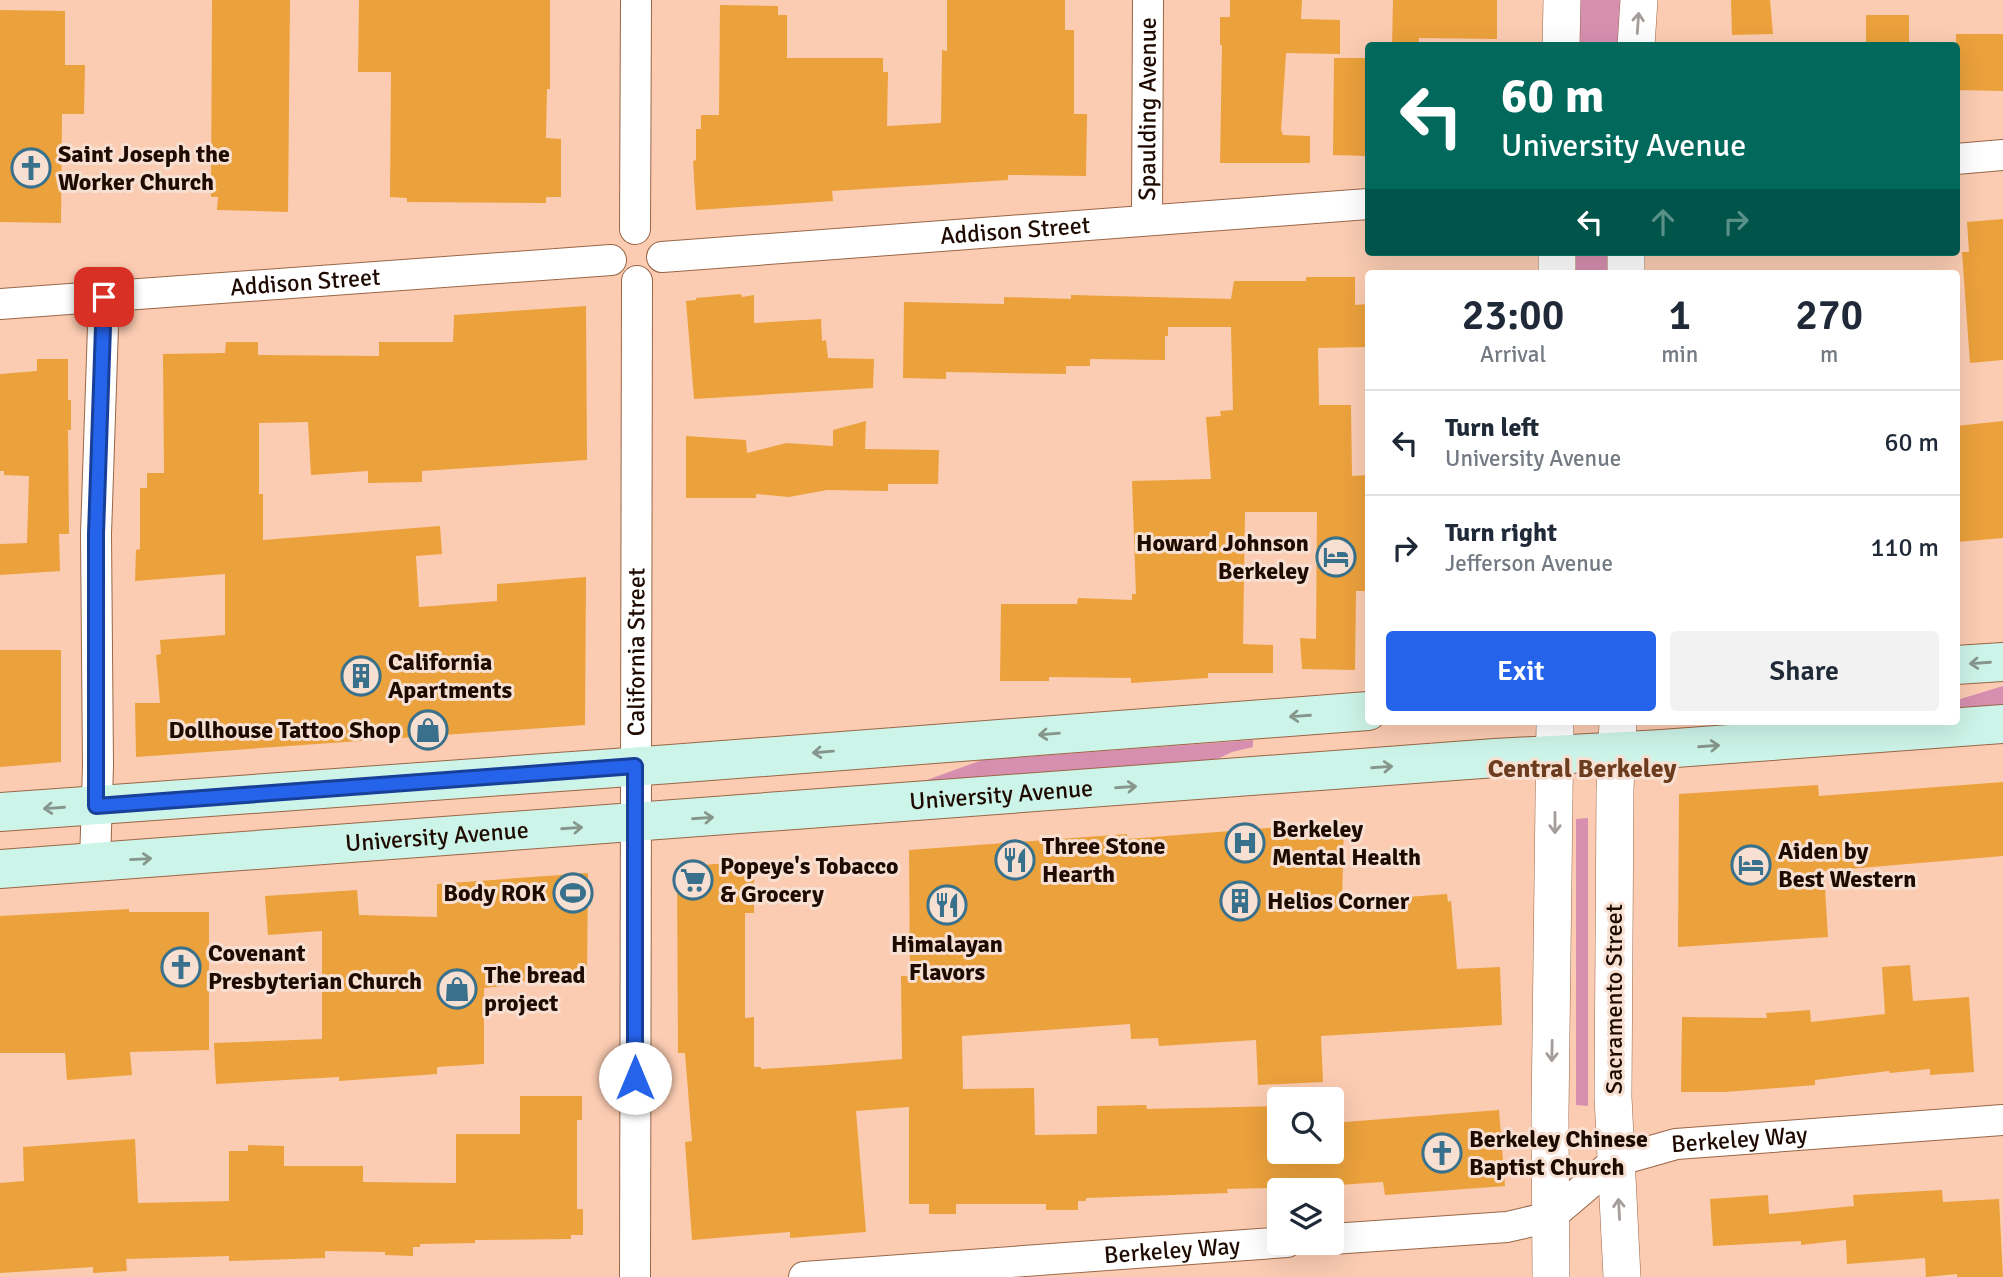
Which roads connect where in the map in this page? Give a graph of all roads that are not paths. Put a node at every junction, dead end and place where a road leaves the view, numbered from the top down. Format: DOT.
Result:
graph roads {
  1 [pos="636,0"];
  2 [pos="1148,0"];
  3 [pos="1562,0"];
  4 [pos="1639,0"];
  5 [pos="1561,42"];
  6 [pos="1636,42"];
  7 [pos="2003,155"];
  8 [pos="1960,159"];
  9 [pos="1365,204"];
  10 [pos="1147,219"];
  11 [pos="635,229"];
  12 [pos="662,257"];
  13 [pos="611,260"];
  14 [pos="637,281"];
  15 [pos="104,297"];
  16 [pos="0,304"];
  17 [pos="2003,662"];
  18 [pos="1960,665"];
  19 [pos="1365,710"];
  20 [pos="2003,724"];
  21 [pos="1618,736"];
  22 [pos="1555,738"];
  23 [pos="635,766"];
  24 [pos="96,806"];
  25 [pos="0,812"];
  26 [pos="635,823"];
  27 [pos="95,862"];
  28 [pos="0,869"];
  29 [pos="2003,1120"];
  30 [pos="1616,1161"];
  31 [pos="1550,1217"];
  32 [pos="1344,1238"];
  33 [pos="1267,1243"];
  34 [pos="635,1277"];
  35 [pos="804,1277"];
  36 [pos="1551,1277"];
  37 [pos="1622,1277"];
  1 -- 11 [label="street"];
  2 -- 10 [label="street, Spaulding Avenue"];
  3 -- 5 [label="street"];
  6 -- 4 [label="street, one-way"];
  7 -- 8 [label="street"];
  9 -- 10 [label="street, Addison Street"];
  10 -- 12 [label="street, Addison Street"];
  11 -- 12 [label="street"];
  11 -- 13 [label="street"];
  12 -- 14 [label="street"];
  13 -- 14 [label="street"];
  13 -- 15 [label="street, Addison Street"];
  14 -- 23 [label="street, California Street"];
  15 -- 16 [label="street, Addison Street"];
  15 -- 24 [label="street"];
  17 -- 18 [label="main road, one-way"];
  19 -- 23 [label="main road, one-way"];
  21 -- 20 [label="main road, University Avenue, one-way"];
  21 -- 22 [label="main road, University Avenue"];
  21 -- 30 [label="street, Sacramento Street"];
  26 -- 22 [label="main road, University Avenue, one-way"];
  22 -- 31 [label="street, one-way"];
  23 -- 24 [label="main road"];
  23 -- 26 [label="street, California Street"];
  24 -- 25 [label="main road, one-way"];
  24 -- 27 [label="street"];
  27 -- 26 [label="main road, University Avenue, one-way"];
  26 -- 34 [label="street, California Street"];
  27 -- 28 [label="main road, University Avenue"];
  29 -- 30 [label="street, Berkeley Way"];
  30 -- 31 [label="street, Berkeley Way"];
  37 -- 30 [label="street, Sacramento Street, one-way"];
  31 -- 32 [label="street, Berkeley Way"];
  31 -- 36 [label="street"];
  33 -- 35 [label="street, Berkeley Way"];
}
